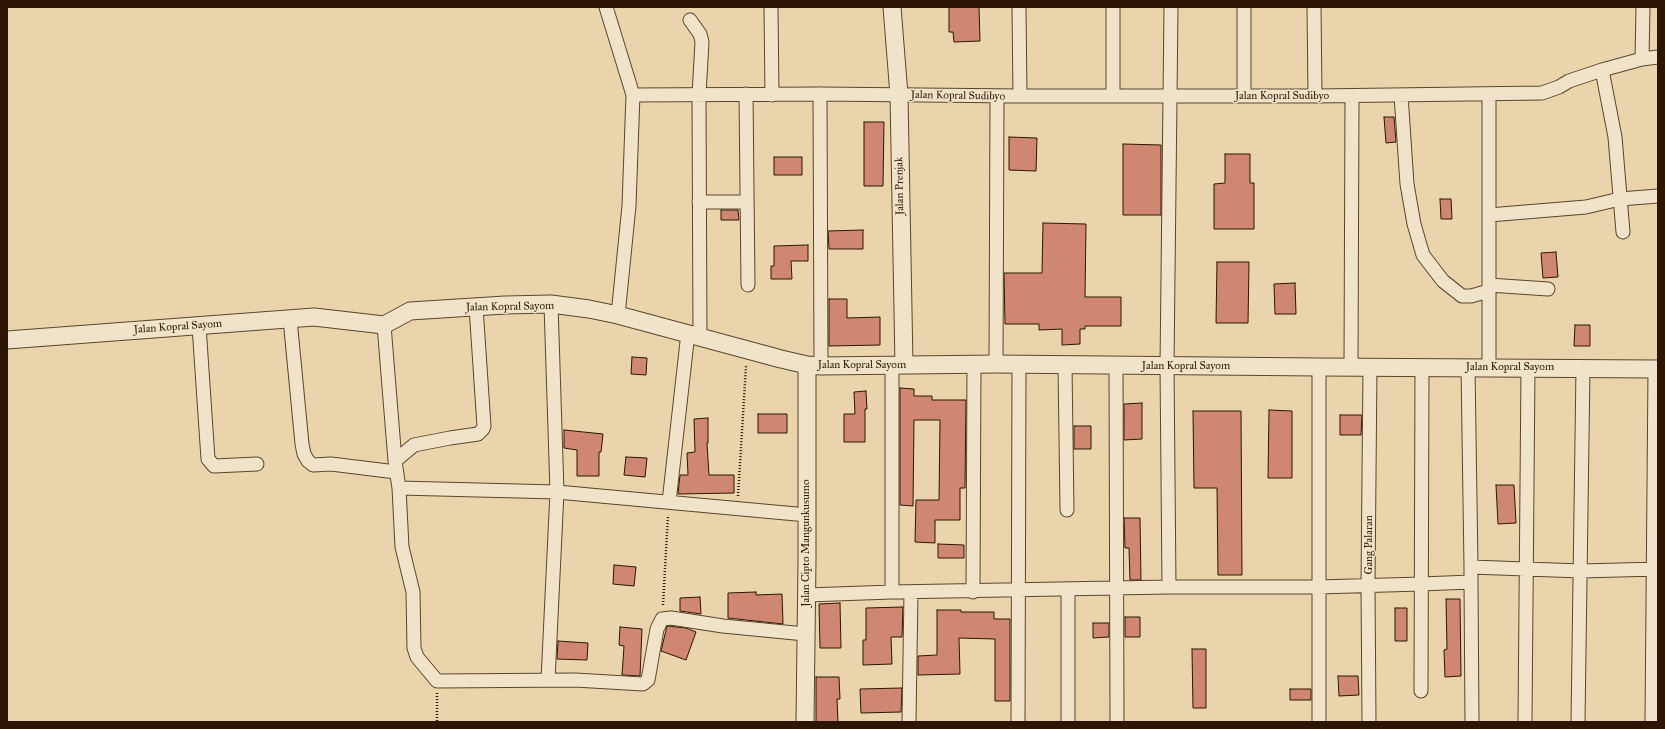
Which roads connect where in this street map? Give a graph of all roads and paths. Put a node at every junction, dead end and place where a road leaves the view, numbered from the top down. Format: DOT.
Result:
graph roads {
  1 [pos="606,7"];
  2 [pos="771,7"];
  3 [pos="892,7"];
  4 [pos="1019,7"];
  5 [pos="1113,7"];
  6 [pos="1171,7"];
  7 [pos="1244,7"];
  8 [pos="1314,7"];
  9 [pos="1643,7"];
  10 [pos="690,20"];
  11 [pos="1658,57"];
  12 [pos="1642,59"];
  13 [pos="1602,70"];
  14 [pos="746,94"];
  15 [pos="820,94"];
  16 [pos="1488,94"];
  17 [pos="633,95"];
  18 [pos="699,95"];
  19 [pos="772,95"];
  20 [pos="899,95"];
  21 [pos="1401,95"];
  22 [pos="997,96"];
  23 [pos="1020,96"];
  24 [pos="1113,96"];
  25 [pos="1170,96"];
  26 [pos="1244,96"];
  27 [pos="1315,96"];
  28 [pos="1352,96"];
  29 [pos="1658,196"];
  30 [pos="1620,200"];
  31 [pos="699,202"];
  32 [pos="747,202"];
  33 [pos="1489,215"];
  34 [pos="1623,232"];
  35 [pos="748,285"];
  36 [pos="1489,288"];
  37 [pos="1548,290"];
  38 [pos="551,304"];
  39 [pos="476,306"];
  40 [pos="618,315"];
  41 [pos="290,319"];
  42 [pos="384,325"];
  43 [pos="199,326"];
  44 [pos="694,335"];
  45 [pos="7,340"];
  46 [pos="748,350"];
  47 [pos="974,364"];
  48 [pos="996,364"];
  49 [pos="1019,365"];
  50 [pos="1065,365"];
  51 [pos="1116,365"];
  52 [pos="814,366"];
  53 [pos="898,366"];
  54 [pos="1167,366"];
  55 [pos="1351,367"];
  56 [pos="1370,367"];
  57 [pos="1422,367"];
  58 [pos="1468,367"];
  59 [pos="1489,367"];
  60 [pos="1319,368"];
  61 [pos="1528,368"];
  62 [pos="1583,368"];
  63 [pos="1657,369"];
  64 [pos="257,464"];
  65 [pos="396,467"];
  66 [pos="399,488"];
  67 [pos="558,492"];
  68 [pos="669,502"];
  69 [pos="737,509"];
  70 [pos="1067,510"];
  71 [pos="807,515"];
  72 [pos="1471,567"];
  73 [pos="1526,569"];
  74 [pos="1656,569"];
  75 [pos="1581,570"];
  76 [pos="1471,582"];
  77 [pos="1421,584"];
  78 [pos="1368,585"];
  79 [pos="1169,587"];
  80 [pos="1318,587"];
  81 [pos="1117,588"];
  82 [pos="1068,589"];
  83 [pos="1019,590"];
  84 [pos="892,592"];
  85 [pos="911,592"];
  86 [pos="973,592"];
  87 [pos="807,595"];
  88 [pos="662,619"];
  89 [pos="805,634"];
  90 [pos="548,680"];
  91 [pos="437,681"];
  92 [pos="1421,691"];
  93 [pos="437,722"];
  94 [pos="805,722"];
  95 [pos="909,722"];
  96 [pos="1018,722"];
  97 [pos="1068,722"];
  98 [pos="1117,722"];
  99 [pos="1319,722"];
  100 [pos="1369,722"];
  101 [pos="1472,722"];
  102 [pos="1525,722"];
  103 [pos="1578,722"];
  104 [pos="1652,722"];
  1 -- 17 [label="street"];
  2 -- 19 [label="street"];
  3 -- 20 [label="street, Jalan Prenjak"];
  4 -- 23 [label="street"];
  5 -- 24 [label="street"];
  6 -- 25 [label="street"];
  7 -- 26 [label="street"];
  8 -- 27 [label="street"];
  9 -- 12 [label="street"];
  10 -- 18 [label="street"];
  11 -- 12 [label="street, Jalan Kopral Sudibyo"];
  12 -- 13 [label="street, Jalan Kopral Sudibyo"];
  13 -- 16 [label="street, Jalan Kopral Sudibyo"];
  13 -- 30 [label="street"];
  14 -- 18 [label="street, Jalan Kopral Sudibyo"];
  14 -- 19 [label="street, Jalan Kopral Sudibyo"];
  14 -- 32 [label="street"];
  15 -- 19 [label="street, Jalan Kopral Sudibyo"];
  15 -- 20 [label="street, Jalan Kopral Sudibyo"];
  15 -- 52 [label="street"];
  16 -- 21 [label="street, Jalan Kopral Sudibyo"];
  16 -- 33 [label="street"];
  17 -- 18 [label="street, Jalan Kopral Sudibyo"];
  17 -- 40 [label="street"];
  18 -- 31 [label="street"];
  20 -- 22 [label="street, Jalan Kopral Sudibyo"];
  20 -- 53 [label="street, Jalan Prenjak"];
  21 -- 28 [label="street, Jalan Kopral Sudibyo"];
  21 -- 36 [label="street"];
  22 -- 23 [label="street, Jalan Kopral Sudibyo"];
  22 -- 48 [label="street"];
  23 -- 24 [label="street, Jalan Kopral Sudibyo"];
  24 -- 25 [label="street, Jalan Kopral Sudibyo"];
  25 -- 26 [label="street, Jalan Kopral Sudibyo"];
  25 -- 54 [label="street"];
  26 -- 27 [label="street, Jalan Kopral Sudibyo"];
  27 -- 28 [label="street, Jalan Kopral Sudibyo"];
  28 -- 55 [label="street"];
  29 -- 30 [label="street"];
  30 -- 33 [label="street"];
  30 -- 34 [label="street"];
  31 -- 32 [label="street"];
  31 -- 44 [label="street"];
  32 -- 35 [label="street"];
  33 -- 36 [label="street"];
  36 -- 37 [label="street"];
  36 -- 59 [label="street"];
  38 -- 39 [label="street, Jalan Kopral Sayom"];
  38 -- 40 [label="street, Jalan Kopral Sayom"];
  38 -- 67 [label="street"];
  39 -- 42 [label="street, Jalan Kopral Sayom"];
  39 -- 65 [label="street"];
  40 -- 44 [label="street, Jalan Kopral Sayom"];
  41 -- 42 [label="street, Jalan Kopral Sayom"];
  41 -- 43 [label="street, Jalan Kopral Sayom"];
  41 -- 65 [label="street"];
  42 -- 65 [label="street"];
  43 -- 45 [label="street, Jalan Kopral Sayom"];
  43 -- 64 [label="street"];
  44 -- 46 [label="street, Jalan Kopral Sayom"];
  44 -- 68 [label="street"];
  46 -- 52 [label="street, Jalan Kopral Sayom"];
  46 -- 69 [label="path"];
  47 -- 48 [label="street, Jalan Kopral Sayom"];
  47 -- 53 [label="street, Jalan Kopral Sayom"];
  47 -- 86 [label="street"];
  48 -- 49 [label="street, Jalan Kopral Sayom"];
  49 -- 50 [label="street, Jalan Kopral Sayom"];
  49 -- 83 [label="street"];
  50 -- 51 [label="street, Jalan Kopral Sayom"];
  50 -- 70 [label="street"];
  51 -- 54 [label="street, Jalan Kopral Sayom"];
  51 -- 81 [label="street"];
  52 -- 53 [label="street, Jalan Kopral Sayom"];
  52 -- 71 [label="street, Jalan Cipto Mangunkusumo"];
  53 -- 84 [label="street"];
  54 -- 60 [label="street, Jalan Kopral Sayom"];
  54 -- 79 [label="street"];
  55 -- 56 [label="street, Jalan Kopral Sayom"];
  55 -- 60 [label="street, Jalan Kopral Sayom"];
  56 -- 57 [label="street, Jalan Kopral Sayom"];
  56 -- 78 [label="street, Gang Palaran"];
  57 -- 58 [label="street, Jalan Kopral Sayom"];
  57 -- 77 [label="street"];
  58 -- 59 [label="street, Jalan Kopral Sayom"];
  58 -- 72 [label="street"];
  59 -- 61 [label="street, Jalan Kopral Sayom"];
  60 -- 80 [label="street"];
  61 -- 62 [label="street, Jalan Kopral Sayom"];
  61 -- 73 [label="street"];
  62 -- 63 [label="street, Jalan Kopral Sayom"];
  62 -- 75 [label="street"];
  63 -- 74 [label="street"];
  65 -- 66 [label="street"];
  66 -- 67 [label="street"];
  66 -- 91 [label="street"];
  67 -- 68 [label="street"];
  67 -- 90 [label="street"];
  68 -- 69 [label="street"];
  68 -- 88 [label="path"];
  69 -- 71 [label="street"];
  71 -- 87 [label="street, Jalan Cipto Mangunkusumo"];
  72 -- 73 [label="street"];
  72 -- 76 [label="street"];
  73 -- 75 [label="street"];
  73 -- 102 [label="street"];
  74 -- 75 [label="street"];
  74 -- 104 [label="street"];
  75 -- 103 [label="street"];
  76 -- 77 [label="street"];
  76 -- 101 [label="street"];
  77 -- 78 [label="street"];
  77 -- 92 [label="street"];
  78 -- 80 [label="street"];
  78 -- 100 [label="street, Gang Palaran"];
  79 -- 80 [label="street"];
  79 -- 81 [label="street"];
  80 -- 99 [label="street"];
  81 -- 82 [label="street"];
  81 -- 98 [label="street"];
  82 -- 83 [label="street"];
  82 -- 97 [label="street"];
  83 -- 86 [label="street"];
  83 -- 96 [label="street"];
  84 -- 85 [label="street"];
  84 -- 87 [label="street"];
  85 -- 86 [label="street"];
  85 -- 95 [label="street"];
  87 -- 89 [label="street, Jalan Cipto Mangunkusumo"];
  88 -- 89 [label="street"];
  88 -- 90 [label="street"];
  89 -- 94 [label="street, Jalan Cipto Mangunkusumo"];
  90 -- 91 [label="street"];
  91 -- 93 [label="path"];
}
